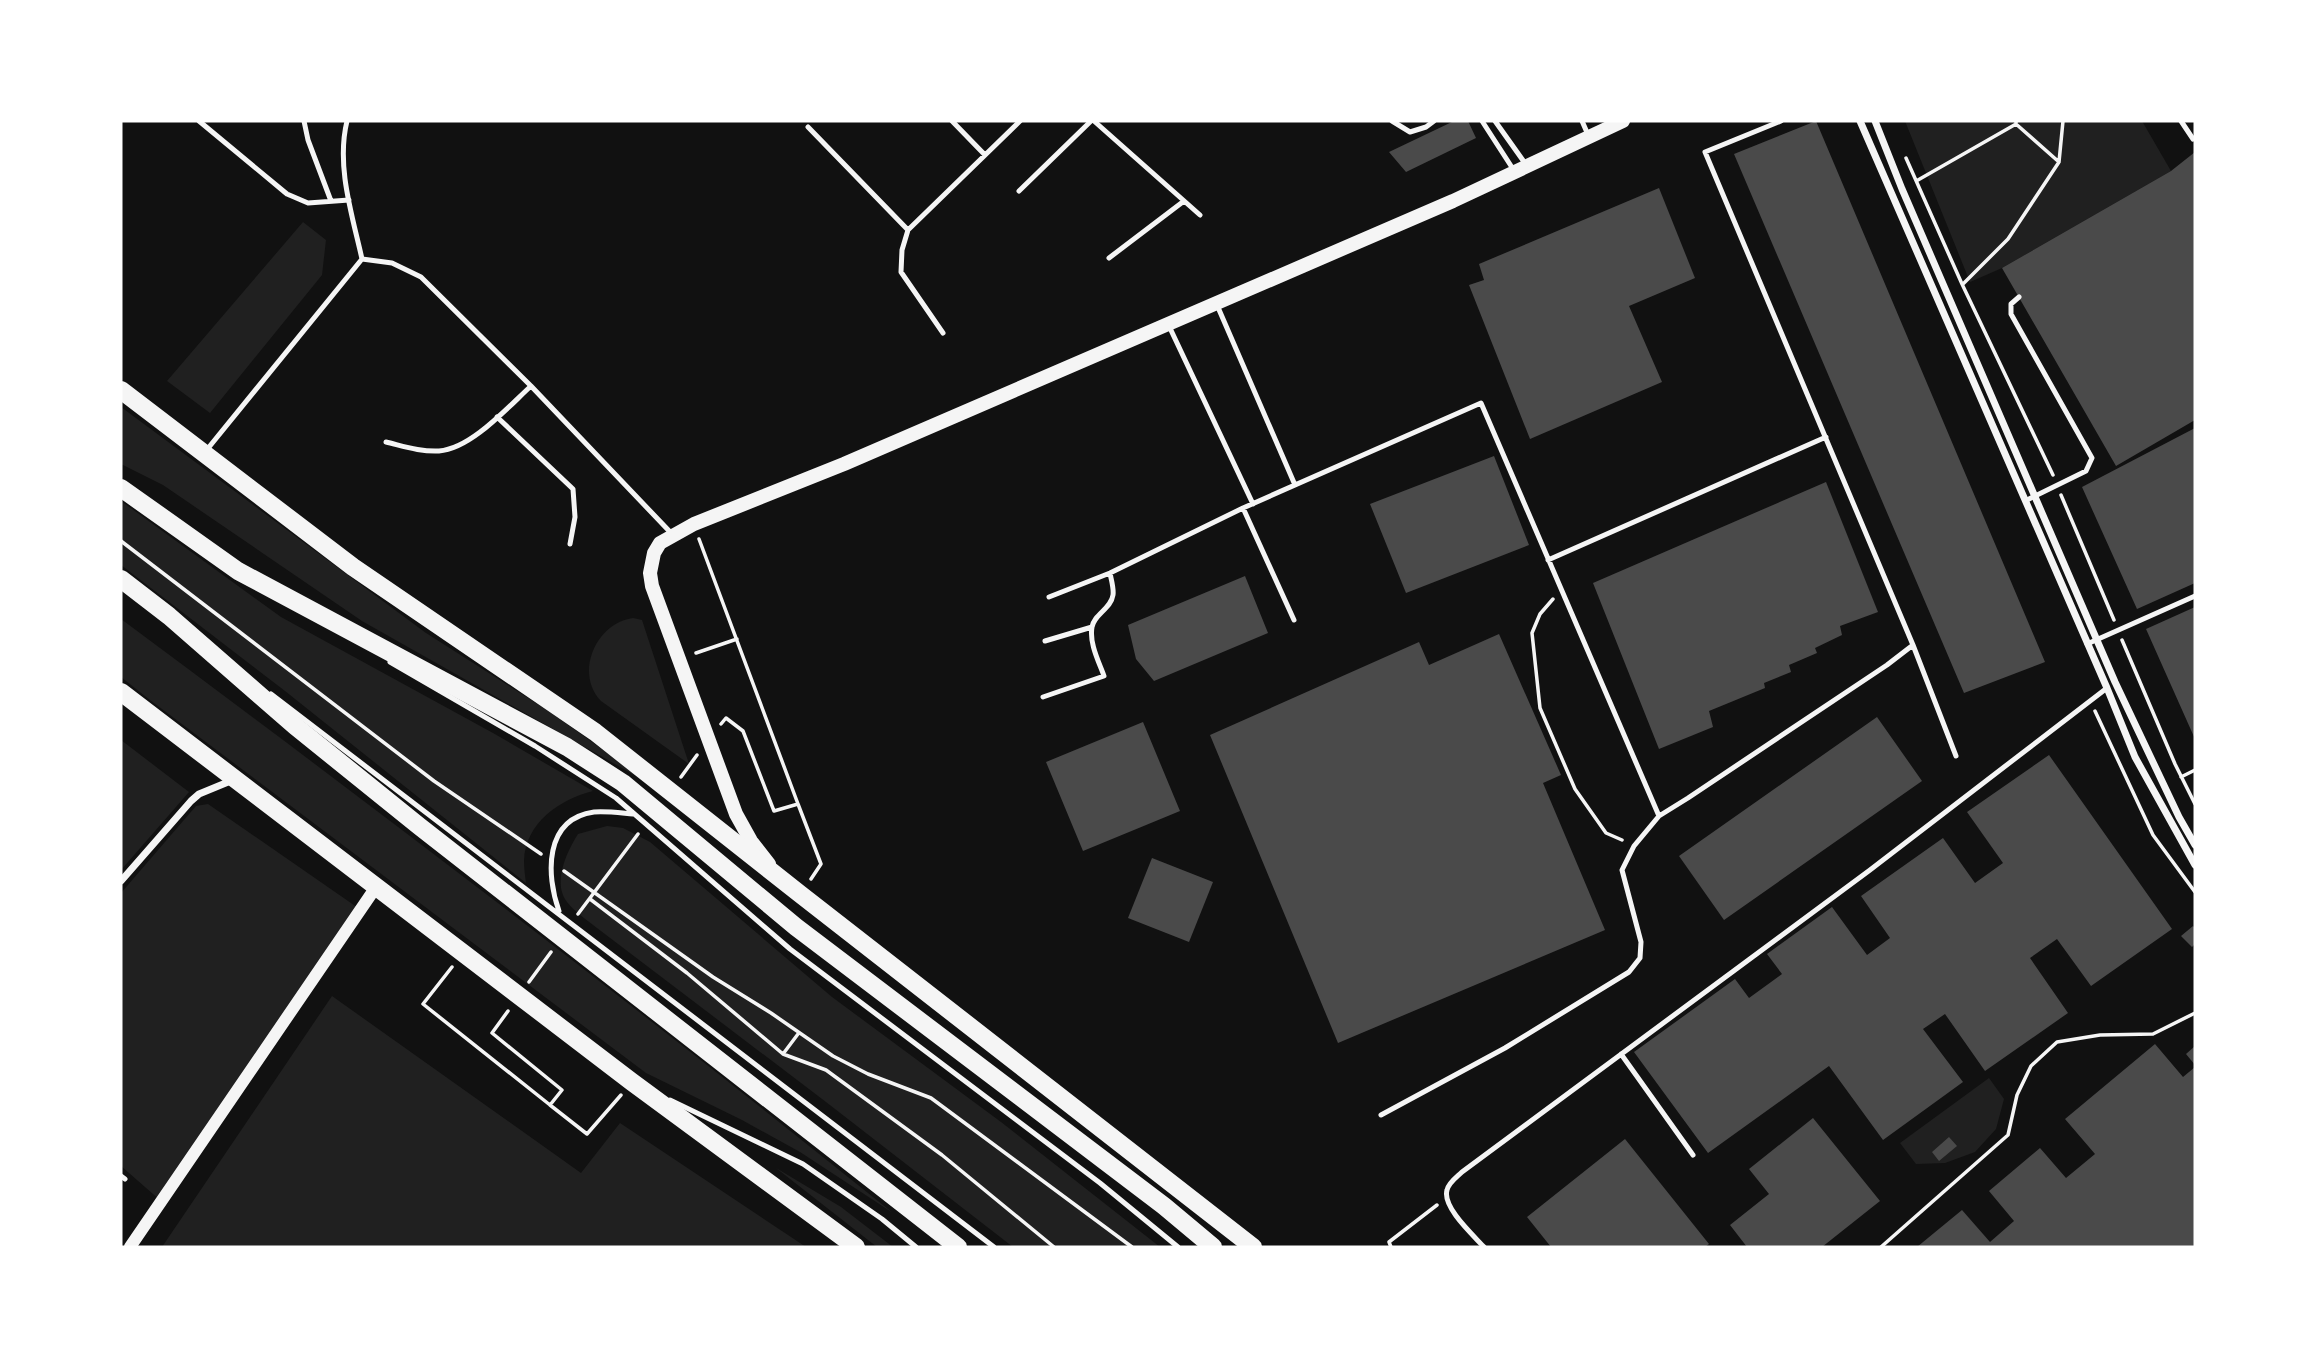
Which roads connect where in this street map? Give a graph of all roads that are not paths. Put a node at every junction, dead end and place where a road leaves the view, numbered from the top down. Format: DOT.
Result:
graph roads {
  1 [pos="198,121"];
  2 [pos="304,121"];
  3 [pos="347,121"];
  4 [pos="952,121"];
  5 [pos="1020,121"];
  6 [pos="1093,121"];
  7 [pos="1392,121"];
  8 [pos="1434,121"];
  9 [pos="1482,121"];
  10 [pos="1495,121"];
  11 [pos="1582,121"];
  12 [pos="1623,121"];
  13 [pos="1781,121"];
  14 [pos="1860,121"];
  15 [pos="1875,121"];
  16 [pos="2181,121"];
  17 [pos="808,127"];
  18 [pos="1589,137"];
  19 [pos="2193,139"];
  20 [pos="985,155"];
  21 [pos="1521,169"];
  22 [pos="1018,191"];
  23 [pos="349,200"];
  24 [pos="331,201"];
  25 [pos="1184,201"];
  26 [pos="1200,215"];
  27 [pos="908,230"];
  28 [pos="1110,258"];
  29 [pos="362,259"];
  30 [pos="2019,297"];
  31 [pos="1216,302"];
  32 [pos="1168,323"];
  33 [pos="943,333"];
  34 [pos="531,386"];
  35 [pos="121,390"];
  36 [pos="497,416"];
  37 [pos="1826,437"];
  38 [pos="386,442"];
  39 [pos="204,453"];
  40 [pos="1295,485"];
  41 [pos="121,488"];
  42 [pos="2036,497"];
  43 [pos="2025,501"];
  44 [pos="1252,504"];
  45 [pos="1243,508"];
  46 [pos="673,534"];
  47 [pos="570,544"];
  48 [pos="1548,559"];
  49 [pos="1110,573"];
  50 [pos="121,579"];
  51 [pos="2195,596"];
  52 [pos="1049,597"];
  53 [pos="309,610"];
  54 [pos="169,616"];
  55 [pos="1294,620"];
  56 [pos="1092,628"];
  57 [pos="2097,639"];
  58 [pos="1045,641"];
  59 [pos="2087,644"];
  60 [pos="1913,645"];
  61 [pos="377,654"];
  62 [pos="388,661"];
  63 [pos="2115,682"];
  64 [pos="258,684"];
  65 [pos="2107,688"];
  66 [pos="121,692"];
  67 [pos="269,692"];
  68 [pos="1043,697"];
  69 [pos="1956,756"];
  70 [pos="234,780"];
  71 [pos="633,814"];
  72 [pos="1658,816"];
  73 [pos="2195,845"];
  74 [pos="2195,864"];
  75 [pos="781,878"];
  76 [pos="121,881"];
  77 [pos="376,887"];
  78 [pos="560,914"];
  79 [pos="1621,1054"];
  80 [pos="632,1082"];
  81 [pos="1381,1115"];
  82 [pos="1693,1156"];
  83 [pos="1186,1193"];
  84 [pos="130,1247"];
  85 [pos="856,1247"];
  86 [pos="916,1247"];
  87 [pos="958,1247"];
  88 [pos="994,1247"];
  89 [pos="1178,1247"];
  90 [pos="1213,1247"];
  91 [pos="1242,1247"];
  92 [pos="1253,1247"];
  93 [pos="1484,1247"];
  1 -- 24 [label="lane"];
  2 -- 24 [label="lane"];
  3 -- 23 [label="lane"];
  4 -- 20 [label="lane"];
  5 -- 20 [label="lane"];
  6 -- 22 [label="lane"];
  6 -- 25 [label="lane"];
  7 -- 8 [label="lane"];
  9 -- 21 [label="lane"];
  10 -- 21 [label="lane"];
  11 -- 18 [label="lane"];
  12 -- 18 [label="main road"];
  13 -- 37 [label="lane"];
  14 -- 43 [label="street"];
  15 -- 42 [label="street"];
  16 -- 19 [label="lane"];
  17 -- 27 [label="lane"];
  18 -- 21 [label="main road"];
  20 -- 27 [label="lane"];
  21 -- 31 [label="main road"];
  23 -- 24 [label="lane"];
  23 -- 29 [label="lane"];
  25 -- 26 [label="lane"];
  25 -- 28 [label="lane"];
  27 -- 33 [label="lane"];
  29 -- 34 [label="lane"];
  29 -- 39 [label="lane"];
  30 -- 42 [label="lane"];
  31 -- 32 [label="main road"];
  31 -- 40 [label="lane"];
  32 -- 44 [label="lane"];
  32 -- 46 [label="main road"];
  34 -- 36 [label="lane"];
  34 -- 46 [label="lane"];
  35 -- 39 [label="main road"];
  36 -- 38 [label="lane"];
  36 -- 47 [label="lane"];
  37 -- 48 [label="lane"];
  37 -- 60 [label="lane"];
  39 -- 75 [label="main road"];
  40 -- 44 [label="lane"];
  40 -- 48 [label="lane"];
  41 -- 53 [label="main road"];
  42 -- 43 [label="lane"];
  42 -- 57 [label="street"];
  43 -- 59 [label="street"];
  44 -- 45 [label="lane"];
  45 -- 49 [label="lane"];
  45 -- 55 [label="lane"];
  46 -- 75 [label="main road"];
  48 -- 72 [label="lane"];
  49 -- 52 [label="lane"];
  49 -- 56 [label="lane"];
  50 -- 54 [label="main road"];
  51 -- 57 [label="lane"];
  53 -- 61 [label="lane"];
  53 -- 90 [label="main road"];
  54 -- 64 [label="lane"];
  54 -- 87 [label="main road"];
  56 -- 58 [label="lane"];
  56 -- 68 [label="lane"];
  57 -- 59 [label="lane"];
  57 -- 63 [label="street"];
  59 -- 65 [label="street"];
  60 -- 69 [label="lane"];
  60 -- 72 [label="lane"];
  62 -- 71 [label="lane"];
  63 -- 65 [label="lane"];
  63 -- 73 [label="street"];
  65 -- 74 [label="street"];
  65 -- 79 [label="lane"];
  66 -- 70 [label="main road"];
  67 -- 78 [label="lane"];
  70 -- 76 [label="street"];
  70 -- 77 [label="main road"];
  71 -- 78 [label="lane"];
  71 -- 89 [label="lane"];
  72 -- 81 [label="lane"];
  75 -- 83 [label="main road"];
  77 -- 80 [label="main road"];
  77 -- 84 [label="street"];
  78 -- 88 [label="lane"];
  79 -- 82 [label="lane"];
  79 -- 93 [label="lane"];
  80 -- 85 [label="main road"];
  80 -- 86 [label="lane"];
  83 -- 91 [label="lane"];
  83 -- 92 [label="main road"];
}
